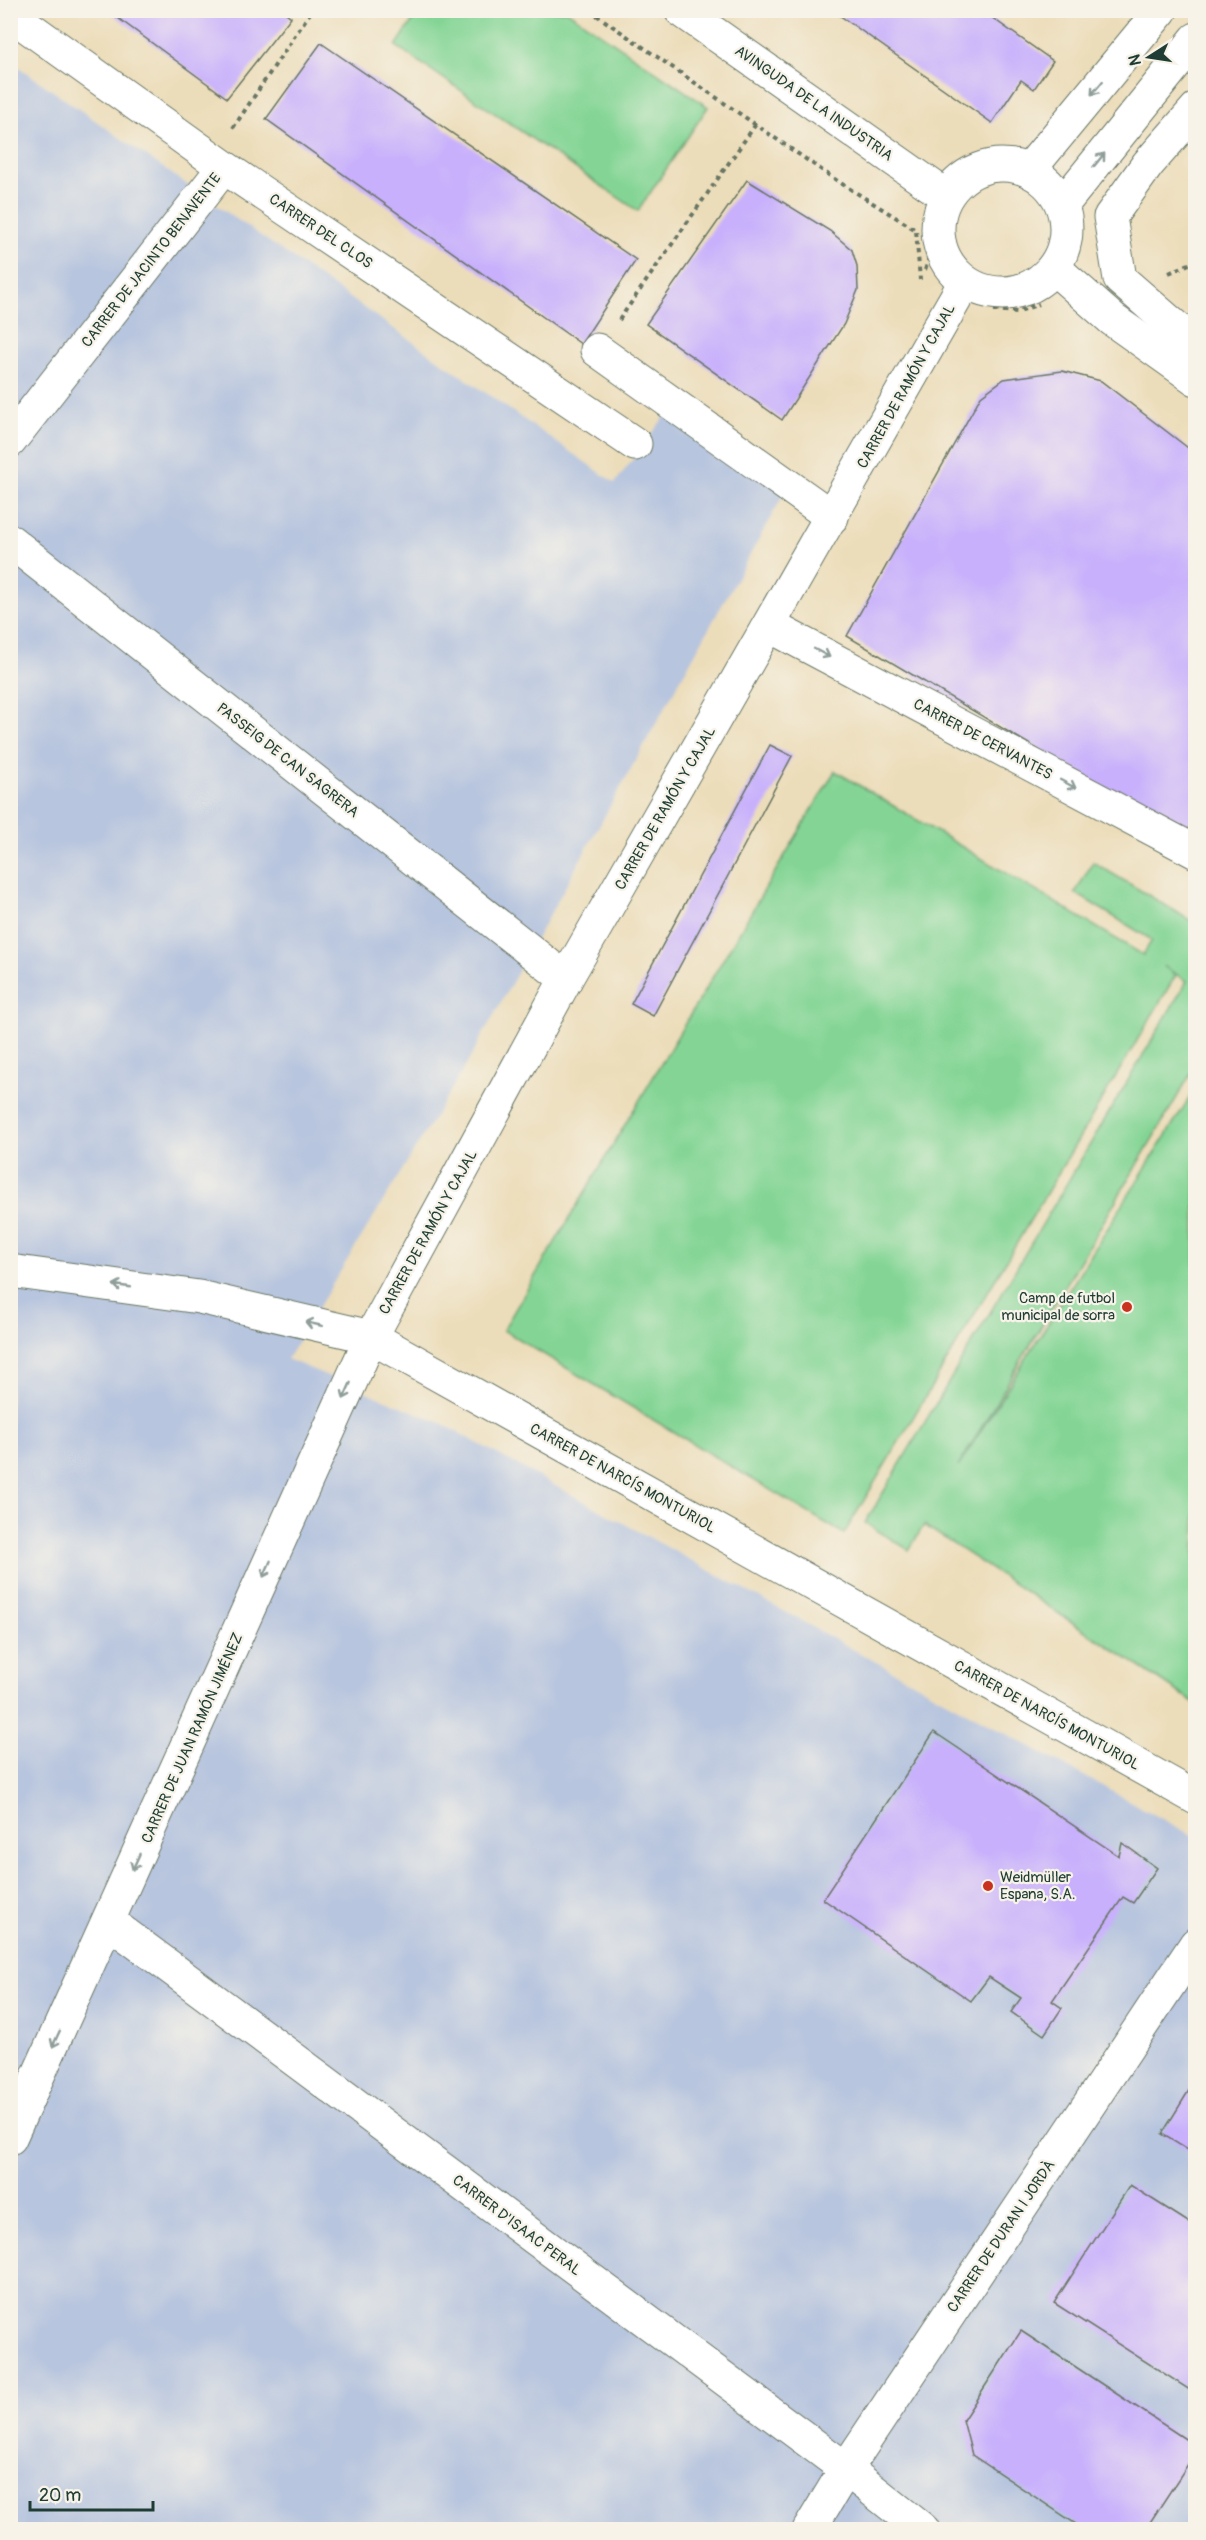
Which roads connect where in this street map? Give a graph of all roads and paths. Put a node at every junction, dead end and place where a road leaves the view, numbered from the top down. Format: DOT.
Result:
graph roads {
  1 [pos="312,10"];
  2 [pos="589,10"];
  3 [pos="681,10"];
  4 [pos="1161,10"];
  5 [pos="10,14"];
  6 [pos="1196,39"];
  7 [pos="1196,109"];
  8 [pos="756,124"];
  9 [pos="224,167"];
  10 [pos="1029,170"];
  11 [pos="946,196"];
  12 [pos="1062,205"];
  13 [pos="937,233"];
  14 [pos="1054,268"];
  15 [pos="965,282"];
  16 [pos="1196,345"];
  17 [pos="597,350"];
  18 [pos="1196,379"];
  19 [pos="10,441"];
  20 [pos="635,444"];
  21 [pos="832,517"];
  22 [pos="10,541"];
  23 [pos="770,626"];
  24 [pos="1196,852"];
  25 [pos="566,979"];
  26 [pos="10,1271"];
  27 [pos="370,1337"];
  28 [pos="1196,1798"];
  29 [pos="109,1922"];
  30 [pos="1196,1944"];
  31 [pos="10,2138"];
  32 [pos="846,2469"];
  33 [pos="809,2529"];
  34 [pos="923,2529"];
  1 -- 9 [label="path, CARRER DE JACINTO BENAVENTE"];
  2 -- 8 [label="path"];
  3 -- 11 [label="street, AVINGUDA DE LA INDUSTRIA"];
  4 -- 10 [label="street, one-way"];
  5 -- 9 [label="street, CARRER DEL CLOS"];
  12 -- 6 [label="street, one-way"];
  7 -- 16 [label="street"];
  8 -- 13 [label="path"];
  8 -- 17 [label="path"];
  9 -- 19 [label="street, CARRER DE JACINTO BENAVENTE"];
  9 -- 20 [label="street, CARRER DEL CLOS"];
  10 -- 11 [label="street"];
  10 -- 12 [label="street"];
  11 -- 13 [label="street"];
  12 -- 14 [label="street"];
  13 -- 15 [label="street"];
  14 -- 15 [label="street"];
  14 -- 18 [label="street"];
  15 -- 21 [label="street, CARRER DE RAMÓN Y CAJAL"];
  17 -- 21 [label="street"];
  21 -- 23 [label="street, CARRER DE RAMÓN Y CAJAL"];
  22 -- 25 [label="street, PASSEIG DE CAN SAGRERA"];
  23 -- 24 [label="street, CARRER DE CERVANTES, one-way"];
  23 -- 25 [label="street, CARRER DE RAMÓN Y CAJAL"];
  25 -- 27 [label="street, CARRER DE RAMÓN Y CAJAL"];
  27 -- 26 [label="street, CARRER DE NARCÍS MONTURIOL, one-way"];
  27 -- 28 [label="street, CARRER DE NARCÍS MONTURIOL"];
  27 -- 29 [label="street, CARRER DE JUAN RAMÓN JIMÉNEZ, one-way"];
  29 -- 31 [label="street, CARRER DE JUAN RAMÓN JIMÉNEZ, one-way"];
  29 -- 32 [label="street, CARRER D'ISAAC PERAL"];
  30 -- 32 [label="street, CARRER DE DURAN I JORDÀ"];
  32 -- 33 [label="street, CARRER DE DURAN I JORDÀ"];
  32 -- 34 [label="street, CARRER D'ISAAC PERAL"];
}
